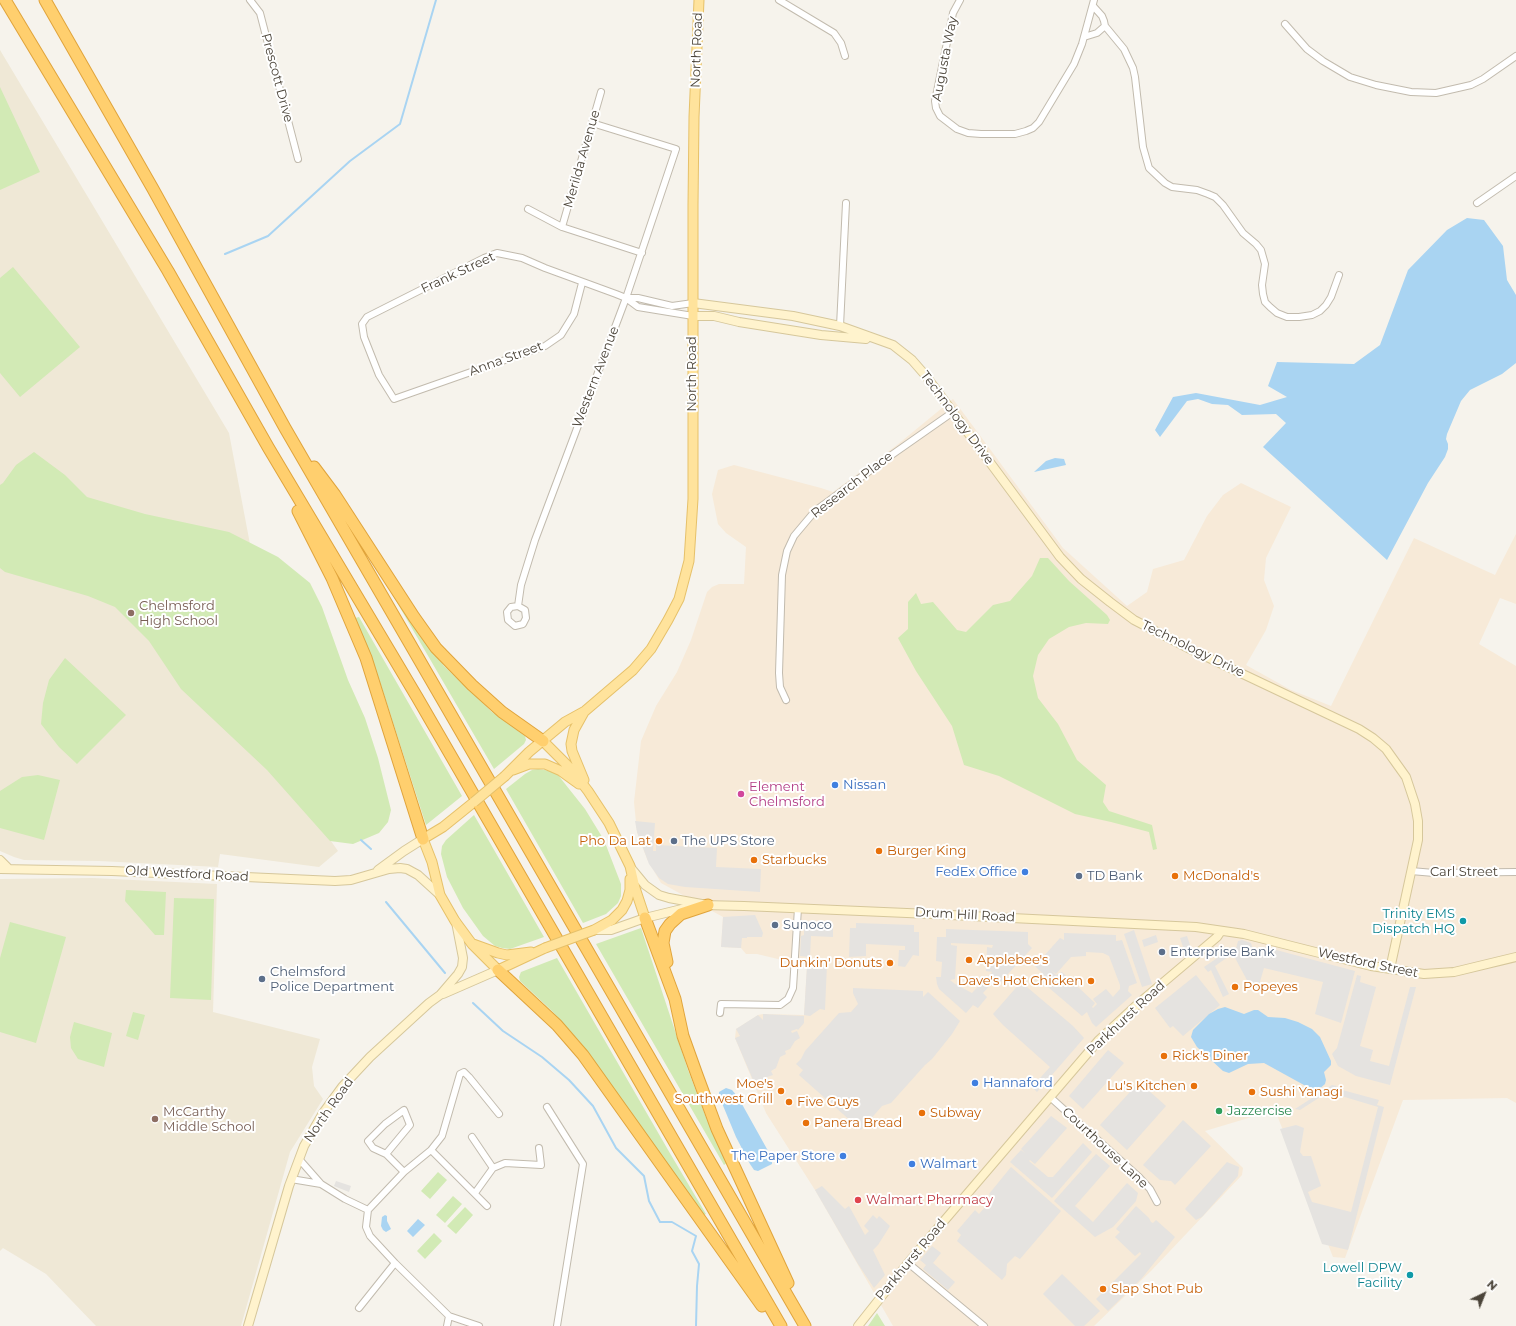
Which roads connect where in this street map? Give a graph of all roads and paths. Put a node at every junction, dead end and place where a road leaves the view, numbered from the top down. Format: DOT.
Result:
graph roads {
  1 [pos="5,0"];
  2 [pos="46,0"];
  3 [pos="250,0"];
  4 [pos="699,0"];
  5 [pos="778,0"];
  6 [pos="960,0"];
  7 [pos="1093,3"];
  8 [pos="1285,24"];
  9 [pos="1105,26"];
  10 [pos="1084,37"];
  11 [pos="845,56"];
  12 [pos="1516,56"];
  13 [pos="602,92"];
  14 [pos="592,123"];
  15 [pos="298,159"];
  16 [pos="1516,176"];
  17 [pos="846,203"];
  18 [pos="1477,203"];
  19 [pos="528,209"];
  20 [pos="562,227"];
  21 [pos="642,254"];
  22 [pos="1339,275"];
  23 [pos="582,282"];
  24 [pos="626,298"];
  25 [pos="693,303"];
  26 [pos="693,316"];
  27 [pos="840,326"];
  28 [pos="878,340"];
  29 [pos="394,399"];
  30 [pos="953,412"];
  31 [pos="285,428"];
  32 [pos="268,448"];
  33 [pos="518,606"];
  34 [pos="786,700"];
  35 [pos="585,711"];
  36 [pos="543,741"];
  37 [pos="508,774"];
  38 [pos="588,791"];
  39 [pos="423,839"];
  40 [pos="0,860"];
  41 [pos="630,866"];
  42 [pos="0,869"];
  43 [pos="9,869"];
  44 [pos="1412,871"];
  45 [pos="1516,872"];
  46 [pos="374,873"];
  47 [pos="440,895"];
  48 [pos="708,905"];
  49 [pos="798,908"];
  50 [pos="645,918"];
  51 [pos="455,921"];
  52 [pos="1196,927"];
  53 [pos="594,930"];
  54 [pos="1221,931"];
  55 [pos="472,944"];
  56 [pos="534,952"];
  57 [pos="1198,953"];
  58 [pos="1516,957"];
  59 [pos="1390,969"];
  60 [pos="498,970"];
  61 [pos="670,984"];
  62 [pos="440,995"];
  63 [pos="720,1013"];
  64 [pos="1050,1097"];
  65 [pos="547,1107"];
  66 [pos="499,1114"];
  67 [pos="472,1137"];
  68 [pos="539,1148"];
  69 [pos="432,1150"];
  70 [pos="386,1154"];
  71 [pos="299,1159"];
  72 [pos="493,1168"];
  73 [pos="404,1172"];
  74 [pos="291,1179"];
  75 [pos="321,1184"];
  76 [pos="475,1193"];
  77 [pos="1157,1202"];
  78 [pos="487,1206"];
  79 [pos="368,1210"];
  80 [pos="395,1263"];
  81 [pos="908,1263"];
  82 [pos="359,1308"];
  83 [pos="449,1316"];
  84 [pos="248,1326"];
  85 [pos="447,1326"];
  86 [pos="479,1326"];
  87 [pos="557,1326"];
  88 [pos="777,1326"];
  89 [pos="781,1326"];
  90 [pos="807,1326"];
  91 [pos="858,1326"];
  92 [pos="984,1326"];
  1 -- 32 [label="highway"];
  2 -- 31 [label="highway"];
  3 -- 15 [label="street, Prescott Drive"];
  4 -- 25 [label="main road, North Road"];
  5 -- 11 [label="street"];
  6 -- 10 [label="street, Augusta Way"];
  7 -- 9 [label="street"];
  7 -- 10 [label="street, Augusta Way"];
  8 -- 12 [label="street"];
  9 -- 10 [label="street"];
  9 -- 22 [label="street"];
  13 -- 14 [label="street, Merilda Avenue"];
  14 -- 20 [label="street, Merilda Avenue"];
  14 -- 21 [label="street, Western Avenue"];
  16 -- 18 [label="street"];
  17 -- 27 [label="street"];
  19 -- 20 [label="street"];
  20 -- 21 [label="street"];
  21 -- 24 [label="street, Western Avenue"];
  23 -- 24 [label="street, Frank Street"];
  23 -- 29 [label="street, Anna Street"];
  23 -- 29 [label="street, Frank Street"];
  24 -- 25 [label="street, Frank Street"];
  24 -- 26 [label="street, Frank Street"];
  24 -- 33 [label="street, Western Avenue"];
  25 -- 26 [label="main road, North Road"];
  25 -- 27 [label="main road, Technology Drive"];
  26 -- 28 [label="main road, Technology Drive"];
  26 -- 35 [label="main road, North Road"];
  27 -- 28 [label="main road, Technology Drive"];
  28 -- 30 [label="main road, Technology Drive"];
  30 -- 34 [label="street, Research Place"];
  30 -- 44 [label="main road, Technology Drive"];
  31 -- 36 [label="highway"];
  31 -- 90 [label="highway"];
  32 -- 39 [label="highway"];
  32 -- 89 [label="highway"];
  35 -- 36 [label="main road, North Road"];
  35 -- 38 [label="main road, North Road"];
  36 -- 37 [label="main road, North Road"];
  36 -- 38 [label="main road"];
  37 -- 38 [label="main road"];
  37 -- 39 [label="main road, bridge"];
  38 -- 41 [label="main road"];
  39 -- 46 [label="main road, Old Westford Road"];
  39 -- 47 [label="main road"];
  40 -- 43 [label="main road"];
  41 -- 48 [label="main road, Drum Hill Road"];
  41 -- 50 [label="main road"];
  41 -- 53 [label="main road"];
  42 -- 43 [label="main road, Old Westford Road"];
  43 -- 46 [label="main road, Old Westford Road"];
  44 -- 45 [label="street, Carl Street"];
  44 -- 59 [label="main road, Technology Drive"];
  46 -- 47 [label="main road, Old Westford Road"];
  47 -- 51 [label="main road"];
  48 -- 49 [label="main road, Drum Hill Road"];
  48 -- 50 [label="main road, Drum Hill Road"];
  48 -- 61 [label="highway"];
  49 -- 52 [label="main road, Drum Hill Road"];
  49 -- 63 [label="street"];
  50 -- 53 [label="main road, Drum Hill Road"];
  50 -- 61 [label="highway"];
  51 -- 55 [label="main road"];
  51 -- 62 [label="main road, North Road"];
  52 -- 54 [label="main road, Drum Hill Road"];
  52 -- 57 [label="main road, Parkhurst Road"];
  53 -- 56 [label="main road, bridge"];
  54 -- 57 [label="main road, Parkhurst Road"];
  54 -- 59 [label="main road, Westford Street"];
  55 -- 56 [label="main road"];
  55 -- 60 [label="main road"];
  56 -- 60 [label="main road"];
  57 -- 64 [label="main road, Parkhurst Road"];
  58 -- 59 [label="main road, Westford Street"];
  60 -- 62 [label="main road, North Road"];
  60 -- 88 [label="highway"];
  61 -- 90 [label="highway"];
  62 -- 71 [label="main road, North Road"];
  64 -- 77 [label="street, Courthouse Lane"];
  64 -- 81 [label="main road, Parkhurst Road"];
  65 -- 87 [label="street"];
  66 -- 69 [label="street"];
  67 -- 72 [label="street"];
  68 -- 72 [label="street"];
  69 -- 73 [label="street"];
  69 -- 76 [label="street"];
  70 -- 70 [label="street"];
  70 -- 73 [label="street"];
  71 -- 74 [label="main road, North Road"];
  71 -- 75 [label="street"];
  72 -- 76 [label="street"];
  73 -- 79 [label="street"];
  74 -- 75 [label="street"];
  74 -- 84 [label="main road, North Road"];
  75 -- 79 [label="street"];
  76 -- 78 [label="street"];
  79 -- 80 [label="street"];
  80 -- 82 [label="street"];
  80 -- 83 [label="street"];
  81 -- 91 [label="main road, Parkhurst Road"];
  81 -- 92 [label="street"];
  83 -- 85 [label="street"];
  83 -- 86 [label="street"];
}
